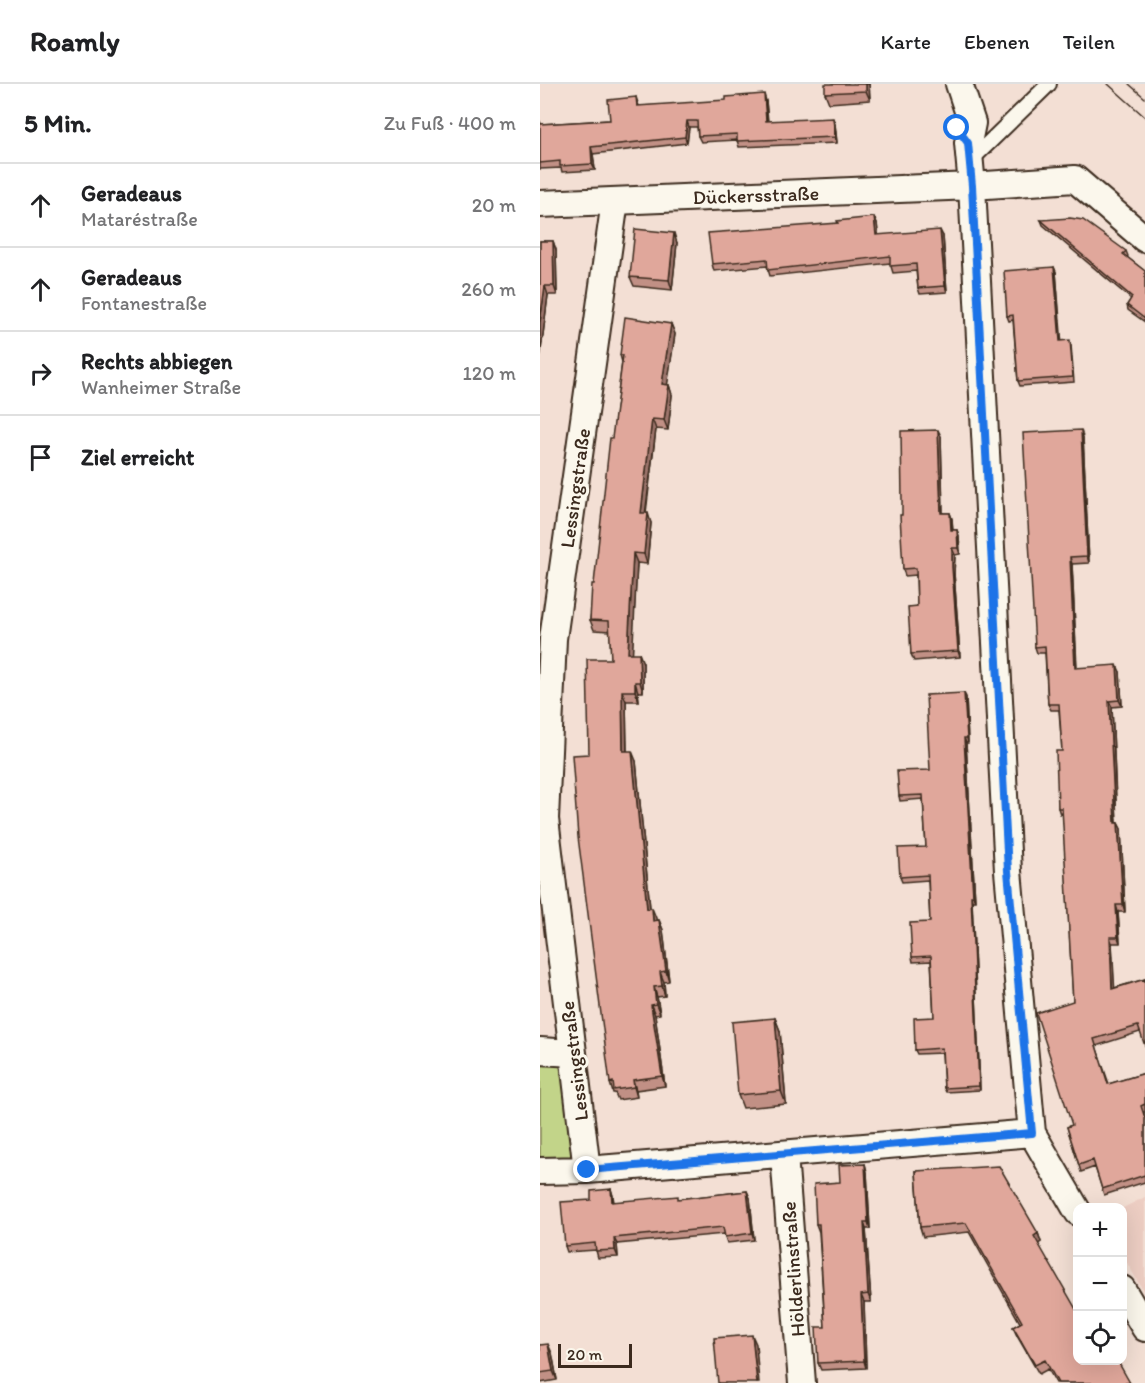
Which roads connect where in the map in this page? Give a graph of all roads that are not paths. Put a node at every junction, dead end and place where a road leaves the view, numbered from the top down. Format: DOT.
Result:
graph roads {
  1 [pos="940,84"];
  2 [pos="959,84"];
  3 [pos="1048,84"];
  4 [pos="970,164"];
  5 [pos="615,201"];
  6 [pos="540,204"];
  7 [pos="1145,238"];
  8 [pos="540,1051"];
  9 [pos="573,1053"];
  10 [pos="1032,1133"];
  11 [pos="784,1155"];
  12 [pos="587,1170"];
  13 [pos="540,1171"];
  14 [pos="1073,1205"];
  15 [pos="1127,1297"];
  16 [pos="1145,1328"];
  17 [pos="802,1383"];
  1 -- 4 [label="street"];
  2 -- 4 [label="street"];
  3 -- 4 [label="lane"];
  4 -- 5 [label="street, Dückersstraße"];
  4 -- 7 [label="street, Dückersstraße"];
  4 -- 10 [label="street"];
  5 -- 6 [label="street, Dückersstraße"];
  5 -- 9 [label="street, Lessingstraße"];
  8 -- 9 [label="street"];
  9 -- 12 [label="street, Lessingstraße"];
  10 -- 11 [label="street"];
  10 -- 14 [label="street"];
  11 -- 12 [label="street"];
  11 -- 17 [label="street, Hölderlinstraße"];
  12 -- 13 [label="street"];
  15 -- 16 [label="street"];
}
